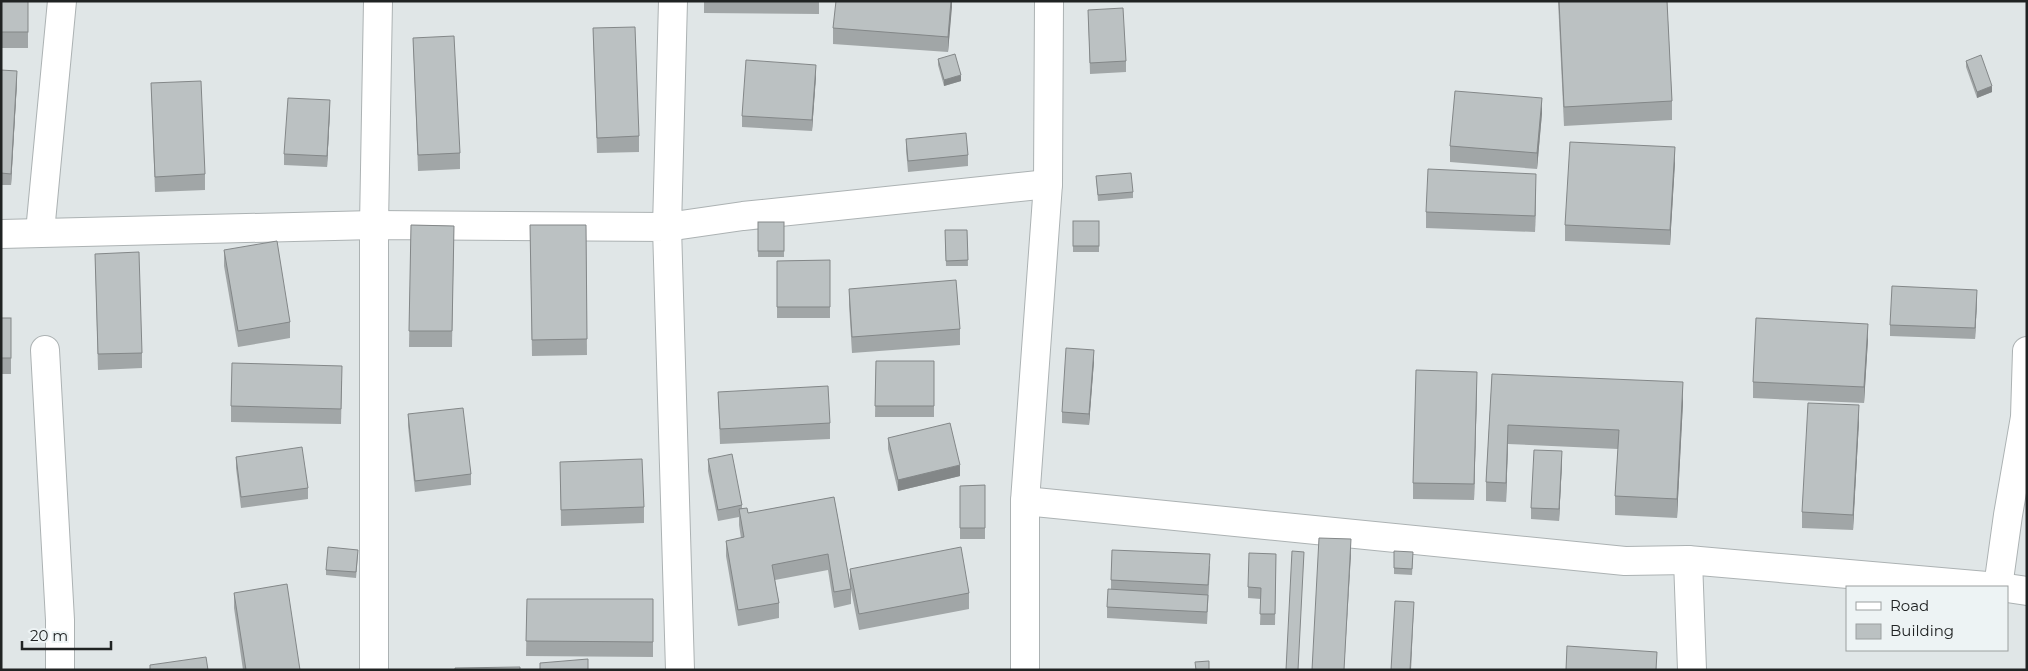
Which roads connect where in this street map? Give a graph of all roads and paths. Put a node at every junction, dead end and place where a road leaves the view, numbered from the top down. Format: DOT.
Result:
graph roads {
  1 [pos="62,1"];
  2 [pos="378,1"];
  3 [pos="673,1"];
  4 [pos="1049,1"];
  5 [pos="1048,184"];
  6 [pos="374,225"];
  7 [pos="667,228"];
  8 [pos="40,232"];
  9 [pos="1,234"];
  10 [pos="45,350"];
  11 [pos="2027,351"];
  12 [pos="1024,501"];
  13 [pos="1688,560"];
  14 [pos="1987,586"];
  15 [pos="1998,586"];
  16 [pos="2008,588"];
  17 [pos="2027,591"];
  18 [pos="60,670"];
  19 [pos="374,670"];
  20 [pos="680,670"];
  21 [pos="1024,670"];
  22 [pos="1692,670"];
  1 -- 8 [label="street"];
  2 -- 6 [label="street"];
  3 -- 7 [label="street"];
  4 -- 5 [label="street"];
  5 -- 7 [label="street"];
  5 -- 12 [label="street"];
  6 -- 7 [label="street"];
  6 -- 8 [label="street"];
  6 -- 19 [label="street"];
  7 -- 20 [label="street"];
  8 -- 9 [label="street"];
  10 -- 18 [label="street"];
  11 -- 15 [label="street"];
  12 -- 13 [label="street"];
  12 -- 21 [label="street"];
  13 -- 14 [label="street"];
  13 -- 22 [label="street"];
  16 -- 17 [label="street"];
}
